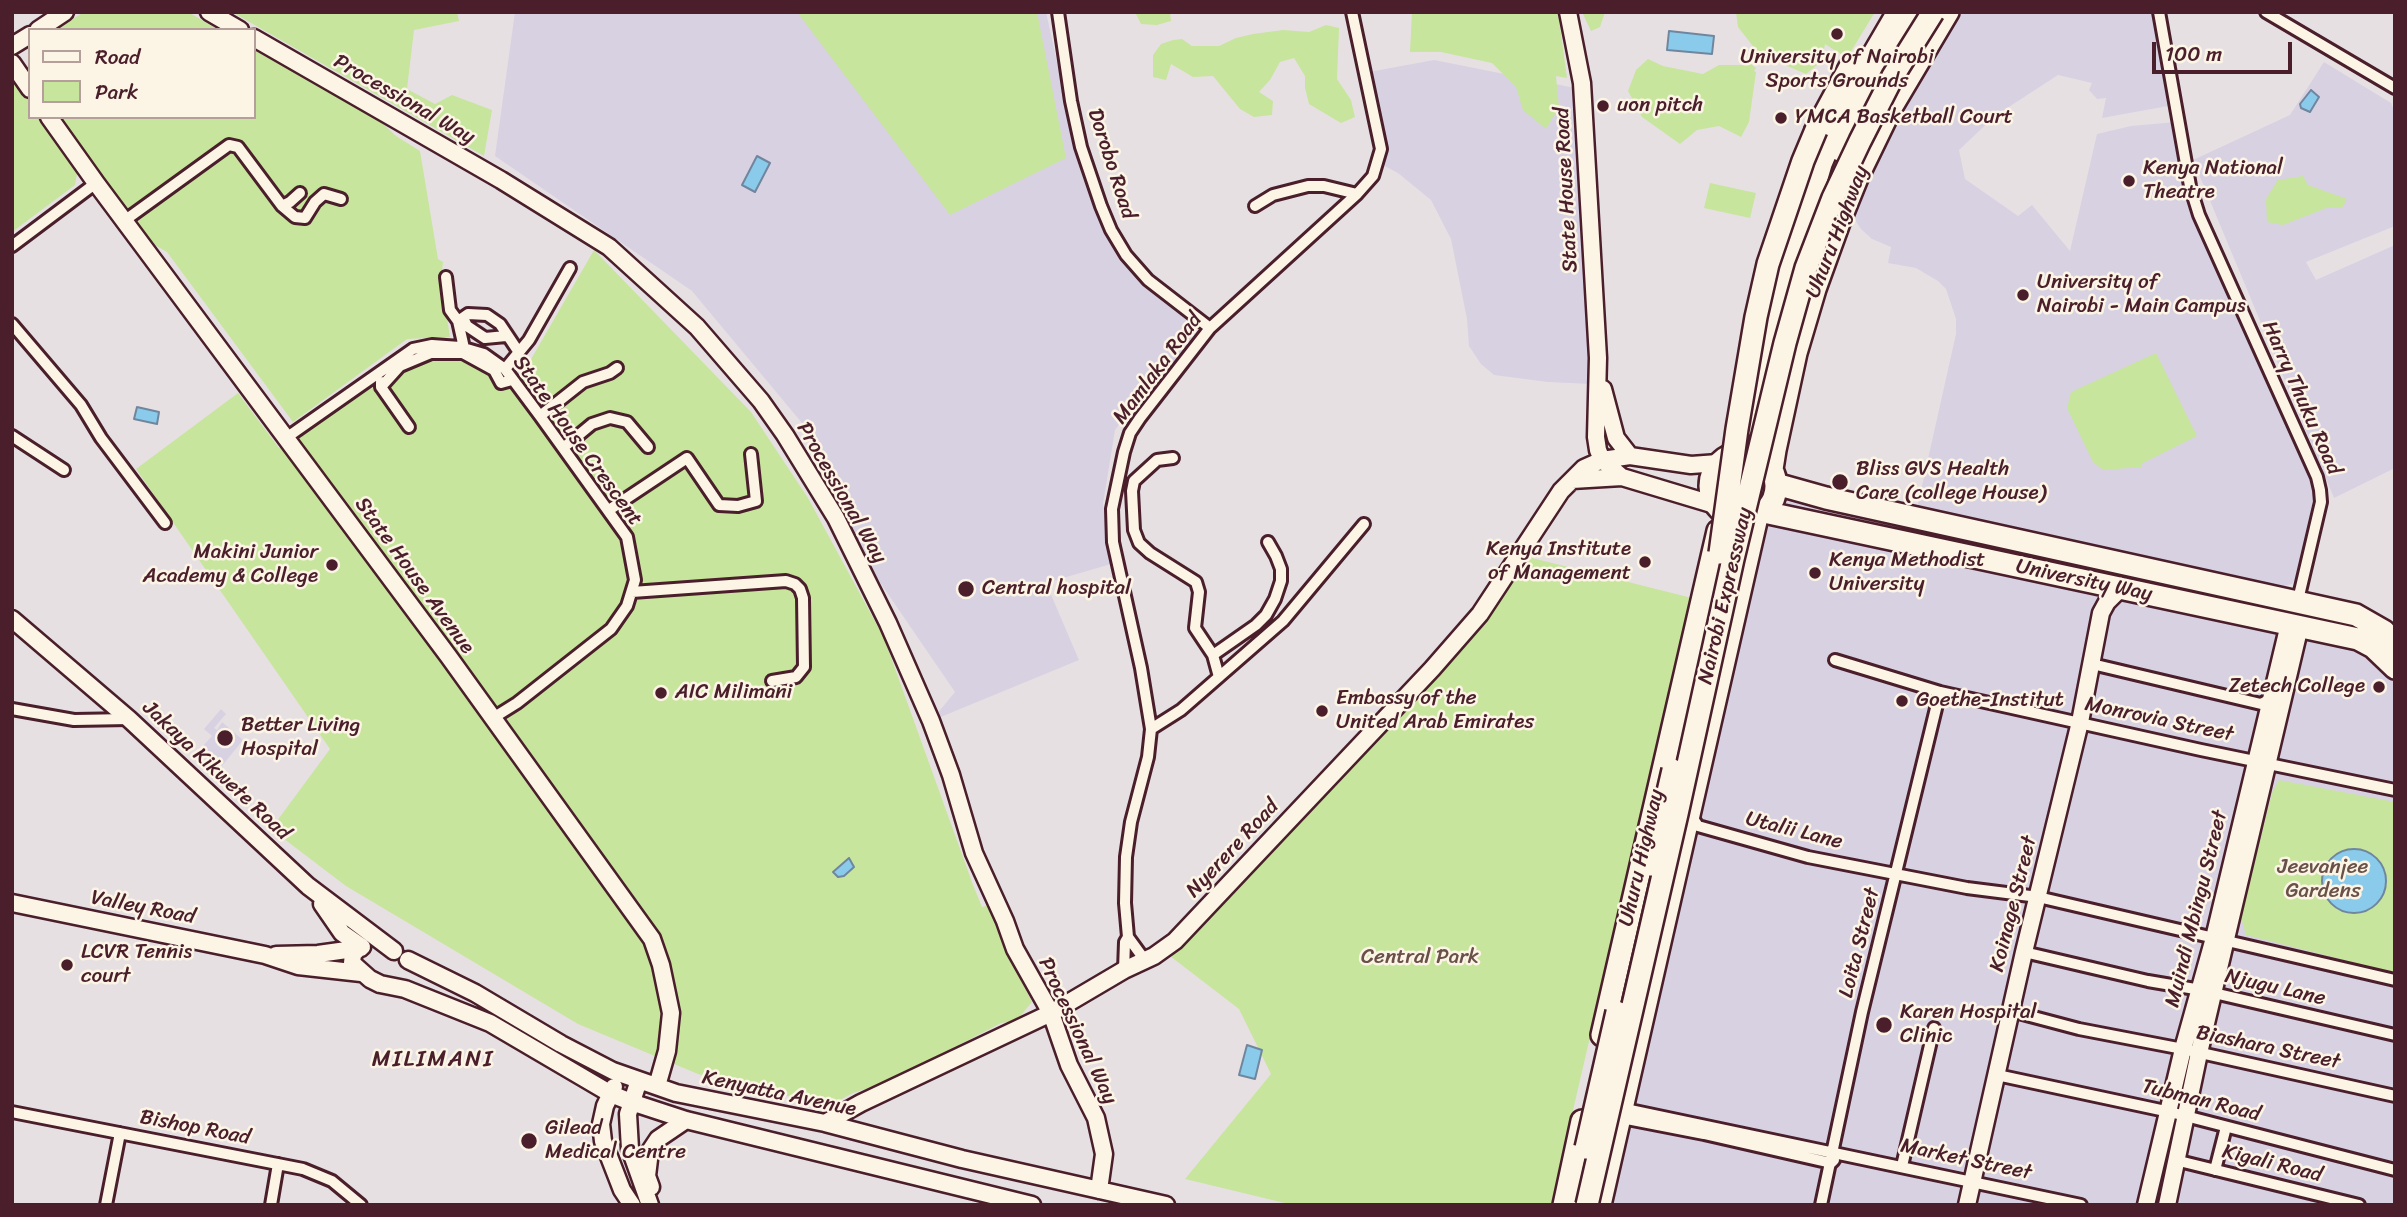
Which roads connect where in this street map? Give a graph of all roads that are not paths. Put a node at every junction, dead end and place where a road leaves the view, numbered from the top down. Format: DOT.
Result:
graph roads {
  1 [pos="65,12"];
  2 [pos="209,12"];
  3 [pos="1058,12"];
  4 [pos="1352,12"];
  5 [pos="1568,12"];
  6 [pos="1882,12"];
  7 [pos="1898,12"];
  8 [pos="1948,12"];
  9 [pos="2159,12"];
  10 [pos="2266,12"];
  11 [pos="1928,15"];
  12 [pos="41,28"];
  13 [pos="237,28"];
  14 [pos="28,36"];
  15 [pos="256,39"];
  16 [pos="12,46"];
  17 [pos="12,63"];
  18 [pos="28,86"];
  19 [pos="2395,88"];
  20 [pos="51,119"];
  21 [pos="96,183"];
  22 [pos="300,193"];
  23 [pos="1357,194"];
  24 [pos="341,199"];
  25 [pos="282,205"];
  26 [pos="1255,206"];
  27 [pos="124,221"];
  28 [pos="12,246"];
  29 [pos="570,268"];
  30 [pos="446,277"];
  31 [pos="461,319"];
  32 [pos="12,324"];
  33 [pos="1210,328"];
  34 [pos="506,336"];
  35 [pos="464,348"];
  36 [pos="518,351"];
  37 [pos="1597,366"];
  38 [pos="617,368"];
  39 [pos="505,369"];
  40 [pos="379,372"];
  41 [pos="512,380"];
  42 [pos="381,387"];
  43 [pos="540,416"];
  44 [pos="409,427"];
  45 [pos="12,436"];
  46 [pos="286,438"];
  47 [pos="1596,438"];
  48 [pos="648,447"];
  49 [pos="563,448"];
  50 [pos="751,454"];
  51 [pos="1630,456"];
  52 [pos="1173,458"];
  53 [pos="1602,460"];
  54 [pos="1722,460"];
  55 [pos="1584,468"];
  56 [pos="64,470"];
  57 [pos="1622,477"];
  58 [pos="1774,477"];
  59 [pos="1572,481"];
  60 [pos="1718,509"];
  61 [pos="609,510"];
  62 [pos="1761,515"];
  63 [pos="165,523"];
  64 [pos="1364,524"];
  65 [pos="1268,542"];
  66 [pos="1720,553"];
  67 [pos="2086,580"];
  68 [pos="2121,588"];
  69 [pos="632,592"];
  70 [pos="2298,600"];
  71 [pos="2101,614"];
  72 [pos="12,618"];
  73 [pos="2295,625"];
  74 [pos="2395,644"];
  75 [pos="1213,655"];
  76 [pos="1835,660"];
  77 [pos="2092,664"];
  78 [pos="2395,668"];
  79 [pos="1219,677"];
  80 [pos="772,681"];
  81 [pos="1940,692"];
  82 [pos="2270,699"];
  83 [pos="12,709"];
  84 [pos="493,718"];
  85 [pos="129,719"];
  86 [pos="2080,722"];
  87 [pos="1151,729"];
  88 [pos="2261,762"];
  89 [pos="2395,790"];
  90 [pos="1690,812"];
  91 [pos="1898,873"];
  92 [pos="308,886"];
  93 [pos="2038,897"];
  94 [pos="12,904"];
  95 [pos="1128,937"];
  96 [pos="2220,939"];
  97 [pos="359,948"];
  98 [pos="2024,952"];
  99 [pos="265,955"];
  100 [pos="401,956"];
  101 [pos="1144,959"];
  102 [pos="1124,970"];
  103 [pos="361,973"];
  104 [pos="2395,979"];
  105 [pos="405,989"];
  106 [pos="2207,992"];
  107 [pos="2011,1011"];
  108 [pos="1051,1013"];
  109 [pos="530,1026"];
  110 [pos="1934,1028"];
  111 [pos="2395,1035"];
  112 [pos="521,1041"];
  113 [pos="2191,1051"];
  114 [pos="622,1073"];
  115 [pos="1997,1075"];
  116 [pos="639,1080"];
  117 [pos="657,1086"];
  118 [pos="611,1094"];
  119 [pos="2395,1096"];
  120 [pos="631,1102"];
  121 [pos="12,1112"];
  122 [pos="1621,1112"];
  123 [pos="2177,1114"];
  124 [pos="686,1120"];
  125 [pos="825,1124"];
  126 [pos="2226,1127"];
  127 [pos="120,1133"];
  128 [pos="1835,1156"];
  129 [pos="2175,1160"];
  130 [pos="278,1164"];
  131 [pos="1902,1166"];
  132 [pos="2215,1170"];
  133 [pos="2395,1170"];
  134 [pos="1973,1181"];
  135 [pos="1099,1190"];
  136 [pos="2078,1204"];
  137 [pos="106,1205"];
  138 [pos="271,1205"];
  139 [pos="361,1205"];
  140 [pos="632,1205"];
  141 [pos="650,1205"];
  142 [pos="657,1205"];
  143 [pos="1032,1205"];
  144 [pos="1166,1205"];
  145 [pos="1564,1205"];
  146 [pos="1573,1205"];
  147 [pos="1587,1205"];
  148 [pos="1600,1205"];
  149 [pos="1821,1205"];
  150 [pos="1967,1205"];
  151 [pos="2146,1205"];
  152 [pos="2167,1205"];
  153 [pos="2359,1205"];
  1 -- 12 [label="street"];
  2 -- 13 [label="street"];
  3 -- 33 [label="street, Dorobo Road"];
  4 -- 23 [label="street, Mamlaka Road"];
  5 -- 37 [label="street, State House Road"];
  6 -- 66 [label="highway, bridge"];
  7 -- 54 [label="highway, Uhuru Highway"];
  8 -- 58 [label="highway, Uhuru Highway"];
  9 -- 70 [label="street, Harry Thuku Road"];
  10 -- 19 [label="street"];
  11 -- 66 [label="highway, Nairobi Expressway, bridge"];
  11 -- 147 [label="highway, Nairobi Expressway, bridge"];
  14 -- 16 [label="street"];
  15 -- 108 [label="street, Processional Way"];
  17 -- 18 [label="street"];
  20 -- 21 [label="street, State House Avenue"];
  21 -- 27 [label="street, State House Avenue"];
  21 -- 28 [label="street"];
  22 -- 25 [label="street"];
  23 -- 26 [label="street"];
  23 -- 33 [label="street, Mamlaka Road"];
  24 -- 25 [label="street"];
  25 -- 27 [label="street"];
  27 -- 46 [label="street, State House Avenue"];
  29 -- 36 [label="street"];
  30 -- 31 [label="street"];
  31 -- 34 [label="street"];
  31 -- 34 [label="street"];
  31 -- 35 [label="street"];
  32 -- 63 [label="street"];
  33 -- 87 [label="street, Mamlaka Road"];
  34 -- 36 [label="street"];
  35 -- 39 [label="street, State House Crescent"];
  35 -- 40 [label="street, State House Crescent"];
  36 -- 39 [label="street"];
  37 -- 47 [label="street, State House Road"];
  37 -- 51 [label="street, State House Road"];
  38 -- 43 [label="street"];
  39 -- 41 [label="street, State House Crescent"];
  40 -- 42 [label="street"];
  40 -- 46 [label="street, State House Crescent"];
  41 -- 42 [label="street"];
  41 -- 43 [label="street, State House Crescent"];
  42 -- 44 [label="street"];
  43 -- 49 [label="street, State House Crescent"];
  45 -- 56 [label="street"];
  46 -- 84 [label="street, State House Avenue"];
  47 -- 53 [label="street, State House Road"];
  47 -- 55 [label="street"];
  48 -- 49 [label="street"];
  49 -- 61 [label="street, State House Crescent"];
  50 -- 61 [label="street"];
  51 -- 53 [label="street"];
  51 -- 54 [label="street"];
  52 -- 75 [label="street"];
  53 -- 55 [label="street, Nyerere Road"];
  53 -- 57 [label="street"];
  54 -- 58 [label="highway"];
  54 -- 60 [label="highway"];
  55 -- 59 [label="street, Nyerere Road"];
  57 -- 59 [label="street"];
  57 -- 60 [label="street"];
  58 -- 62 [label="highway"];
  58 -- 70 [label="highway, University Way"];
  59 -- 101 [label="street, Nyerere Road"];
  60 -- 62 [label="highway"];
  60 -- 145 [label="highway, Uhuru Highway"];
  61 -- 69 [label="street, State House Crescent"];
  62 -- 67 [label="highway, University Way"];
  62 -- 90 [label="highway, Uhuru Highway"];
  64 -- 79 [label="street"];
  65 -- 75 [label="street"];
  66 -- 146 [label="highway, Nairobi Expressway, bridge"];
  67 -- 68 [label="highway, University Way"];
  67 -- 71 [label="street"];
  68 -- 71 [label="street, Koinage Street"];
  68 -- 73 [label="highway, University Way"];
  69 -- 80 [label="street"];
  69 -- 84 [label="street"];
  70 -- 74 [label="highway, University Way"];
  71 -- 77 [label="street, Koinage Street"];
  72 -- 85 [label="street, Jakaya Kikwete Road"];
  73 -- 78 [label="highway, University Way"];
  73 -- 82 [label="street, Muindi Mbingu Street"];
  73 -- 88 [label="street, Muindi Mbingu Street"];
  75 -- 79 [label="street"];
  76 -- 81 [label="street, Monrovia Street"];
  77 -- 82 [label="street"];
  77 -- 86 [label="street, Koinage Street"];
  79 -- 87 [label="street"];
  81 -- 86 [label="street, Monrovia Street"];
  81 -- 91 [label="street, Loita Street"];
  82 -- 88 [label="street, Muindi Mbingu Street"];
  83 -- 85 [label="street"];
  84 -- 117 [label="street, State House Avenue"];
  85 -- 92 [label="street, Jakaya Kikwete Road"];
  86 -- 88 [label="street, Monrovia Street"];
  86 -- 93 [label="street, Koinage Street"];
  87 -- 95 [label="street, Mamlaka Road"];
  88 -- 89 [label="street, Monrovia Street"];
  88 -- 96 [label="street, Muindi Mbingu Street"];
  90 -- 91 [label="street, Utalii Lane"];
  90 -- 122 [label="highway, Uhuru Highway"];
  91 -- 93 [label="street, Utalii Lane"];
  91 -- 128 [label="street, Loita Street"];
  92 -- 97 [label="street"];
  92 -- 100 [label="street, Jakaya Kikwete Road"];
  93 -- 96 [label="street, Utalii Lane"];
  93 -- 98 [label="street, Koinage Street"];
  94 -- 99 [label="street, Valley Road"];
  95 -- 101 [label="street"];
  95 -- 102 [label="street, Mamlaka Road"];
  96 -- 104 [label="street, Utalii Lane"];
  96 -- 106 [label="street, Muindi Mbingu Street"];
  97 -- 99 [label="street, Valley Road"];
  97 -- 100 [label="street, Valley Road"];
  97 -- 103 [label="street"];
  98 -- 106 [label="street, Njugu Lane"];
  98 -- 107 [label="street, Koinage Street"];
  99 -- 103 [label="street, Valley Road"];
  100 -- 105 [label="street"];
  100 -- 109 [label="street, Kenyatta Avenue"];
  101 -- 102 [label="street, Nyerere Road"];
  102 -- 108 [label="street, Nyerere Road"];
  103 -- 105 [label="street"];
  105 -- 112 [label="street"];
  106 -- 111 [label="street, Njugu Lane"];
  106 -- 113 [label="street, Muindi Mbingu Street"];
  107 -- 113 [label="street, Biashara Street"];
  107 -- 115 [label="street, Koinage Street"];
  108 -- 125 [label="street, Nyerere Road"];
  108 -- 135 [label="street, Processional Way"];
  109 -- 112 [label="street"];
  109 -- 114 [label="street, Kenyatta Avenue"];
  110 -- 131 [label="street"];
  112 -- 118 [label="street"];
  113 -- 119 [label="street, Biashara Street"];
  113 -- 123 [label="street, Muindi Mbingu Street"];
  114 -- 116 [label="street, Kenyatta Avenue"];
  114 -- 118 [label="street"];
  115 -- 123 [label="street, Tubman Road"];
  115 -- 134 [label="street, Koinage Street"];
  116 -- 117 [label="street, Kenyatta Avenue"];
  116 -- 120 [label="street"];
  117 -- 125 [label="street, Kenyatta Avenue"];
  118 -- 120 [label="street"];
  118 -- 140 [label="street"];
  120 -- 124 [label="street"];
  120 -- 141 [label="street"];
  121 -- 127 [label="street, Bishop Road"];
  122 -- 128 [label="street, Market Street"];
  122 -- 148 [label="highway, Uhuru Highway"];
  123 -- 126 [label="street, Tubman Road"];
  123 -- 129 [label="street, Muindi Mbingu Street"];
  123 -- 151 [label="street, Muindi Mbingu Street"];
  124 -- 142 [label="street"];
  124 -- 143 [label="street"];
  125 -- 135 [label="street, Kenyatta Avenue"];
  126 -- 132 [label="street"];
  126 -- 133 [label="street, Tubman Road"];
  127 -- 130 [label="street, Bishop Road"];
  127 -- 137 [label="street"];
  128 -- 131 [label="street, Market Street"];
  128 -- 149 [label="street, Loita Street"];
  129 -- 132 [label="street, Kigali Road"];
  129 -- 152 [label="street, Muindi Mbingu Street"];
  130 -- 138 [label="street"];
  130 -- 139 [label="street, Bishop Road"];
  131 -- 134 [label="street, Market Street"];
  132 -- 153 [label="street, Kigali Road"];
  134 -- 136 [label="street, Market Street"];
  134 -- 150 [label="street, Koinage Street"];
  135 -- 144 [label="street, Kenyatta Avenue"];
}
